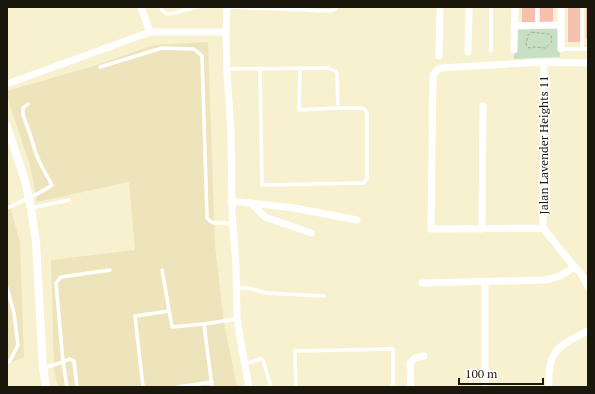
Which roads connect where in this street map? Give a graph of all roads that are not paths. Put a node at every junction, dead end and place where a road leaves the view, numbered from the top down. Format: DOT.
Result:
graph roads {
  1 [pos="141,7"];
  2 [pos="160,7"];
  3 [pos="197,7"];
  4 [pos="227,7"];
  5 [pos="336,7"];
  6 [pos="440,7"];
  7 [pos="469,7"];
  8 [pos="490,7"];
  9 [pos="514,7"];
  10 [pos="537,7"];
  11 [pos="561,7"];
  12 [pos="582,7"];
  13 [pos="258,8"];
  14 [pos="561,25"];
  15 [pos="514,26"];
  16 [pos="537,26"];
  17 [pos="150,32"];
  18 [pos="226,32"];
  19 [pos="582,48"];
  20 [pos="588,48"];
  21 [pos="561,49"];
  22 [pos="514,50"];
  23 [pos="491,51"];
  24 [pos="468,52"];
  25 [pos="439,56"];
  26 [pos="544,62"];
  27 [pos="588,62"];
  28 [pos="100,67"];
  29 [pos="260,68"];
  30 [pos="227,69"];
  31 [pos="300,69"];
  32 [pos="7,84"];
  33 [pos="28,104"];
  34 [pos="483,106"];
  35 [pos="338,108"];
  36 [pos="7,126"];
  37 [pos="29,199"];
  38 [pos="69,200"];
  39 [pos="231,201"];
  40 [pos="251,203"];
  41 [pos="7,208"];
  42 [pos="31,208"];
  43 [pos="357,220"];
  44 [pos="232,223"];
  45 [pos="543,228"];
  46 [pos="482,229"];
  47 [pos="311,233"];
  48 [pos="574,267"];
  49 [pos="110,270"];
  50 [pos="162,270"];
  51 [pos="485,281"];
  52 [pos="422,283"];
  53 [pos="588,286"];
  54 [pos="7,288"];
  55 [pos="236,288"];
  56 [pos="324,296"];
  57 [pos="169,311"];
  58 [pos="237,319"];
  59 [pos="204,324"];
  60 [pos="588,331"];
  61 [pos="424,356"];
  62 [pos="7,362"];
  63 [pos="63,362"];
  64 [pos="245,364"];
  65 [pos="43,368"];
  66 [pos="212,382"];
  67 [pos="46,387"];
  68 [pos="67,387"];
  69 [pos="77,387"];
  70 [pos="143,387"];
  71 [pos="178,387"];
  72 [pos="212,387"];
  73 [pos="249,387"];
  74 [pos="271,387"];
  75 [pos="296,387"];
  76 [pos="393,387"];
  77 [pos="411,387"];
  78 [pos="485,387"];
  79 [pos="549,387"];
  1 -- 17 [label="street"];
  2 -- 3 [label="lane"];
  4 -- 13 [label="lane"];
  4 -- 18 [label="street"];
  5 -- 13 [label="lane"];
  6 -- 25 [label="street"];
  7 -- 24 [label="street"];
  8 -- 23 [label="lane"];
  9 -- 15 [label="street"];
  10 -- 16 [label="lane"];
  11 -- 14 [label="street"];
  12 -- 19 [label="lane"];
  14 -- 16 [label="street"];
  14 -- 21 [label="street"];
  15 -- 16 [label="street"];
  15 -- 22 [label="street"];
  17 -- 18 [label="street"];
  17 -- 32 [label="street"];
  18 -- 30 [label="street"];
  19 -- 20 [label="lane"];
  19 -- 21 [label="lane"];
  26 -- 27 [label="street"];
  26 -- 45 [label="street, Jalan Lavender Heights 11"];
  26 -- 46 [label="street"];
  28 -- 44 [label="lane"];
  29 -- 30 [label="lane"];
  29 -- 31 [label="lane"];
  29 -- 35 [label="lane"];
  30 -- 39 [label="street"];
  31 -- 35 [label="lane"];
  31 -- 35 [label="lane"];
  33 -- 37 [label="lane"];
  34 -- 46 [label="street"];
  36 -- 37 [label="street"];
  37 -- 41 [label="lane"];
  37 -- 42 [label="street"];
  38 -- 42 [label="lane"];
  39 -- 40 [label="street"];
  39 -- 44 [label="street"];
  40 -- 43 [label="street"];
  40 -- 47 [label="street"];
  42 -- 65 [label="street"];
  44 -- 55 [label="street"];
  45 -- 46 [label="street"];
  45 -- 48 [label="street"];
  48 -- 51 [label="street"];
  48 -- 53 [label="street"];
  49 -- 63 [label="lane"];
  50 -- 57 [label="lane"];
  51 -- 52 [label="street"];
  51 -- 78 [label="street"];
  54 -- 62 [label="lane"];
  55 -- 56 [label="lane"];
  55 -- 58 [label="street"];
  57 -- 59 [label="lane"];
  57 -- 70 [label="lane"];
  58 -- 59 [label="lane"];
  58 -- 64 [label="street"];
  59 -- 66 [label="lane"];
  60 -- 79 [label="street"];
  61 -- 77 [label="street"];
  63 -- 65 [label="lane"];
  63 -- 68 [label="lane"];
  63 -- 69 [label="lane"];
  64 -- 73 [label="street"];
  64 -- 74 [label="lane"];
  65 -- 67 [label="street"];
  66 -- 71 [label="lane"];
  66 -- 72 [label="lane"];
  75 -- 76 [label="lane"];
}
